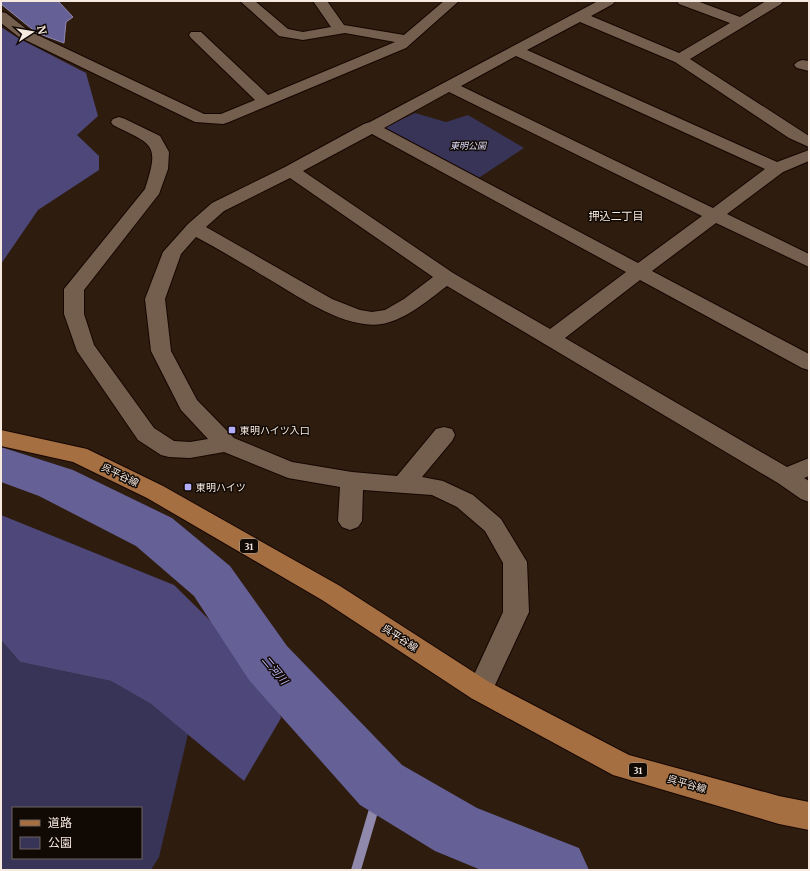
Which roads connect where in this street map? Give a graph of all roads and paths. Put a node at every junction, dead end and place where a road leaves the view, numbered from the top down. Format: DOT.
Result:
graph roads {
  1 [pos="247,1"];
  2 [pos="320,1"];
  3 [pos="452,1"];
  4 [pos="608,1"];
  5 [pos="684,1"];
  6 [pos="776,1"];
  7 [pos="1,16"];
  8 [pos="579,16"];
  9 [pos="740,22"];
  10 [pos="340,30"];
  11 [pos="196,35"];
  12 [pos="408,40"];
  13 [pos="516,50"];
  14 [pos="680,59"];
  15 [pos="448,86"];
  16 [pos="266,102"];
  17 [pos="119,122"];
  18 [pos="370,127"];
  19 [pos="809,142"];
  20 [pos="809,154"];
  21 [pos="777,168"];
  22 [pos="291,171"];
  23 [pos="716,215"];
  24 [pos="194,228"];
  25 [pos="809,261"];
  26 [pos="640,272"];
  27 [pos="446,277"];
  28 [pos="551,338"];
  29 [pos="809,363"];
  30 [pos="444,435"];
  31 [pos="1,438"];
  32 [pos="226,444"];
  33 [pos="809,466"];
  34 [pos="786,477"];
  35 [pos="352,481"];
  36 [pos="403,484"];
  37 [pos="809,493"];
  38 [pos="350,521"];
  39 [pos="480,690"];
  40 [pos="809,816"];
  1 -- 10 [label="street"];
  2 -- 10 [label="street"];
  3 -- 12 [label="street"];
  4 -- 8 [label="street"];
  5 -- 9 [label="street"];
  6 -- 9 [label="street"];
  7 -- 16 [label="street"];
  8 -- 13 [label="street"];
  8 -- 14 [label="street"];
  9 -- 14 [label="street"];
  10 -- 12 [label="street"];
  11 -- 16 [label="street"];
  12 -- 16 [label="street"];
  13 -- 15 [label="street"];
  13 -- 21 [label="street"];
  14 -- 19 [label="street"];
  15 -- 18 [label="street"];
  15 -- 23 [label="street"];
  17 -- 32 [label="street"];
  18 -- 22 [label="street"];
  18 -- 26 [label="street"];
  20 -- 21 [label="street"];
  21 -- 23 [label="street"];
  22 -- 24 [label="street"];
  22 -- 27 [label="street"];
  23 -- 25 [label="street"];
  23 -- 26 [label="street"];
  24 -- 27 [label="street"];
  24 -- 32 [label="street"];
  26 -- 28 [label="street"];
  26 -- 29 [label="street"];
  27 -- 28 [label="street"];
  28 -- 34 [label="street"];
  30 -- 36 [label="street"];
  31 -- 39 [label="main road, 呉平谷線 / 31"];
  32 -- 35 [label="street"];
  33 -- 34 [label="street"];
  34 -- 37 [label="street"];
  35 -- 36 [label="street"];
  35 -- 38 [label="street"];
  36 -- 39 [label="street"];
  39 -- 40 [label="main road, 呉平谷線 / 31"];
}
